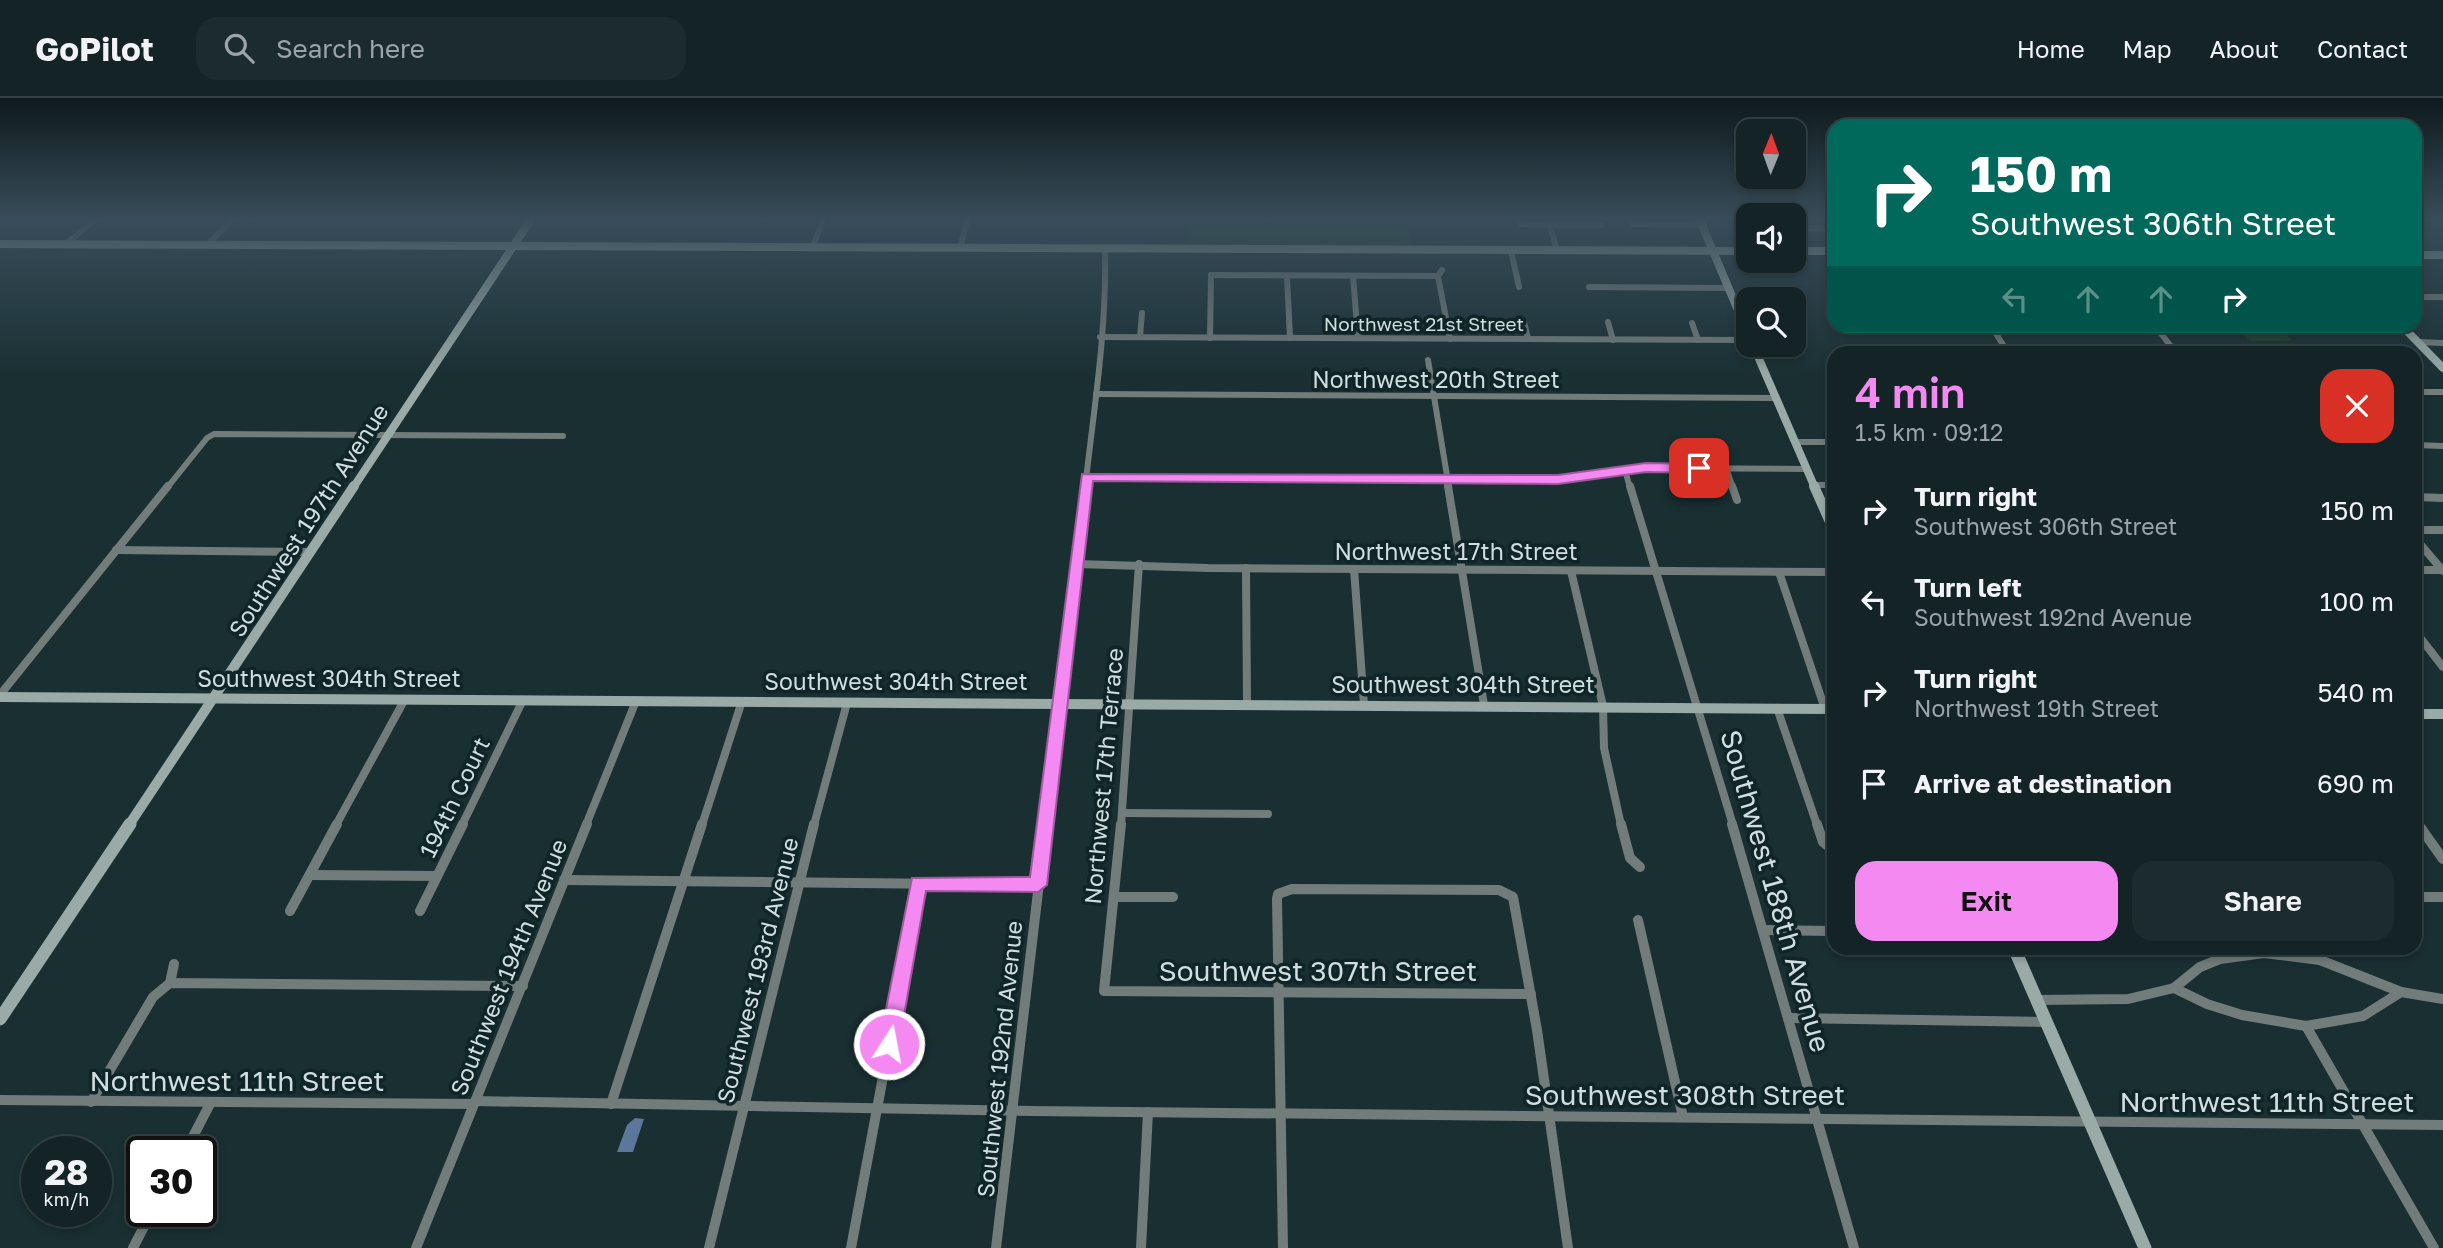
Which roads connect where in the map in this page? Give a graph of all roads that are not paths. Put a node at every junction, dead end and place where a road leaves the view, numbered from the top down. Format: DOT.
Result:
graph roads {
  1 [pos="497,272"];
  2 [pos="1106,272"];
  3 [pos="1442,272"];
  4 [pos="1515,272"];
  5 [pos="1722,272"];
  6 [pos="1287,276"];
  7 [pos="1353,276"];
  8 [pos="1438,276"];
  9 [pos="1518,287"];
  10 [pos="1589,287"];
  11 [pos="1729,288"];
  12 [pos="2422,297"];
  13 [pos="2443,298"];
  14 [pos="1736,302"];
  15 [pos="1142,313"];
  16 [pos="1524,322"];
  17 [pos="1608,322"];
  18 [pos="1692,323"];
  19 [pos="2409,333"];
  20 [pos="1100,337"];
  21 [pos="1140,337"];
  22 [pos="1210,338"];
  23 [pos="1290,338"];
  24 [pos="1358,338"];
  25 [pos="1450,339"];
  26 [pos="1528,339"];
  27 [pos="1613,340"];
  28 [pos="1698,340"];
  29 [pos="1736,340"];
  30 [pos="2418,342"];
  31 [pos="2443,343"];
  32 [pos="2422,346"];
  33 [pos="2422,346"];
  34 [pos="1758,357"];
  35 [pos="1428,360"];
  36 [pos="2443,368"];
  37 [pos="2422,392"];
  38 [pos="2443,392"];
  39 [pos="1096,394"];
  40 [pos="1433,397"];
  41 [pos="1776,398"];
  42 [pos="388,434"];
  43 [pos="563,436"];
  44 [pos="1795,442"];
  45 [pos="1827,442"];
  46 [pos="2422,446"];
  47 [pos="2443,446"];
  48 [pos="1726,468"];
  49 [pos="1807,469"];
  50 [pos="1625,470"];
  51 [pos="1087,477"];
  52 [pos="1447,479"];
  53 [pos="1814,485"];
  54 [pos="1827,485"];
  55 [pos="2422,498"];
  56 [pos="2443,498"];
  57 [pos="1737,500"];
  58 [pos="1827,515"];
  59 [pos="2422,530"];
  60 [pos="2443,530"];
  61 [pos="2422,547"];
  62 [pos="116,550"];
  63 [pos="310,552"];
  64 [pos="1077,564"];
  65 [pos="1139,564"];
  66 [pos="1246,568"];
  67 [pos="1354,569"];
  68 [pos="1462,569"];
  69 [pos="2422,570"];
  70 [pos="1571,571"];
  71 [pos="1655,571"];
  72 [pos="2442,571"];
  73 [pos="1779,572"];
  74 [pos="1827,572"];
  75 [pos="2422,640"];
  76 [pos="2443,667"];
  77 [pos="0,696"];
  78 [pos="214,698"];
  79 [pos="405,699"];
  80 [pos="523,700"];
  81 [pos="636,701"];
  82 [pos="742,701"];
  83 [pos="1827,702"];
  84 [pos="847,703"];
  85 [pos="1062,703"];
  86 [pos="1129,704"];
  87 [pos="1247,704"];
  88 [pos="1364,705"];
  89 [pos="1484,705"];
  90 [pos="1603,706"];
  91 [pos="1699,708"];
  92 [pos="1777,708"];
  93 [pos="1827,709"];
  94 [pos="2422,714"];
  95 [pos="2443,715"];
  96 [pos="1122,813"];
  97 [pos="1268,814"];
  98 [pos="2422,829"];
  99 [pos="1827,845"];
  100 [pos="2443,859"];
  101 [pos="1640,867"];
  102 [pos="311,875"];
  103 [pos="438,876"];
  104 [pos="564,880"];
  105 [pos="683,881"];
  106 [pos="799,883"];
  107 [pos="919,884"];
  108 [pos="1038,885"];
  109 [pos="1114,897"];
  110 [pos="1173,897"];
  111 [pos="2422,897"];
  112 [pos="2443,897"];
  113 [pos="290,911"];
  114 [pos="420,911"];
  115 [pos="1638,920"];
  116 [pos="1763,930"];
  117 [pos="1827,931"];
  118 [pos="2017,955"];
  119 [pos="2245,955"];
  120 [pos="2288,955"];
  121 [pos="174,964"];
  122 [pos="170,983"];
  123 [pos="523,986"];
  124 [pos="2174,988"];
  125 [pos="1104,991"];
  126 [pos="1279,992"];
  127 [pos="2401,992"];
  128 [pos="1531,994"];
  129 [pos="2443,999"];
  130 [pos="2036,1000"];
  131 [pos="1788,1018"];
  132 [pos="0,1019"];
  133 [pos="2046,1022"];
  134 [pos="2306,1026"];
  135 [pos="0,1100"];
  136 [pos="91,1102"];
  137 [pos="211,1102"];
  138 [pos="474,1103"];
  139 [pos="611,1104"];
  140 [pos="743,1107"];
  141 [pos="876,1109"];
  142 [pos="1015,1111"];
  143 [pos="1148,1112"];
  144 [pos="1280,1113"];
  145 [pos="1549,1116"];
  146 [pos="1684,1116"];
  147 [pos="1818,1118"];
  148 [pos="2090,1121"];
  149 [pos="2363,1124"];
  150 [pos="2443,1125"];
  151 [pos="193,1136"];
  152 [pos="144,1227"];
  153 [pos="133,1248"];
  154 [pos="416,1248"];
  155 [pos="709,1248"];
  156 [pos="851,1248"];
  157 [pos="996,1248"];
  158 [pos="1141,1248"];
  159 [pos="1283,1248"];
  160 [pos="1568,1248"];
  161 [pos="1854,1248"];
  162 [pos="2145,1248"];
  163 [pos="2434,1248"];
  1 -- 42 [label="street, Southwest 197th Avenue"];
  2 -- 20 [label="street, Southwest 192nd Avenue"];
  3 -- 8 [label="street"];
  4 -- 9 [label="street"];
  5 -- 11 [label="street"];
  6 -- 7 [label="street"];
  6 -- 22 [label="street"];
  6 -- 23 [label="street"];
  7 -- 8 [label="street"];
  7 -- 24 [label="street"];
  8 -- 25 [label="street"];
  10 -- 11 [label="street"];
  11 -- 14 [label="street"];
  12 -- 13 [label="street"];
  15 -- 21 [label="street"];
  16 -- 26 [label="street"];
  17 -- 27 [label="street"];
  18 -- 28 [label="street"];
  19 -- 30 [label="street"];
  20 -- 21 [label="street, Northwest 21st Street"];
  20 -- 39 [label="street, Southwest 192nd Avenue"];
  21 -- 22 [label="street, Northwest 21st Street"];
  22 -- 23 [label="street, Northwest 21st Street"];
  23 -- 24 [label="street, Northwest 21st Street"];
  24 -- 25 [label="street, Northwest 21st Street"];
  25 -- 26 [label="street, Northwest 21st Street"];
  26 -- 27 [label="street, Northwest 21st Street"];
  27 -- 28 [label="street, Northwest 21st Street"];
  28 -- 29 [label="street, Northwest 21st Street"];
  30 -- 31 [label="street"];
  30 -- 33 [label="street"];
  32 -- 36 [label="street"];
  34 -- 41 [label="street"];
  35 -- 40 [label="street"];
  37 -- 38 [label="street"];
  39 -- 40 [label="street, Northwest 20th Street"];
  39 -- 51 [label="street, Southwest 192nd Avenue"];
  40 -- 41 [label="street, Northwest 20th Street"];
  40 -- 52 [label="street"];
  41 -- 44 [label="street"];
  42 -- 43 [label="street"];
  42 -- 62 [label="street"];
  42 -- 63 [label="street, Southwest 197th Avenue"];
  44 -- 45 [label="street"];
  44 -- 49 [label="street"];
  46 -- 47 [label="street"];
  48 -- 49 [label="street"];
  48 -- 50 [label="street"];
  48 -- 57 [label="street"];
  49 -- 53 [label="street"];
  50 -- 52 [label="street"];
  50 -- 71 [label="street, Southwest 188th Avenue"];
  51 -- 52 [label="street"];
  51 -- 64 [label="street, Southwest 192nd Avenue"];
  52 -- 68 [label="street"];
  53 -- 54 [label="street"];
  53 -- 58 [label="street"];
  55 -- 56 [label="street"];
  59 -- 60 [label="street"];
  61 -- 72 [label="street"];
  62 -- 63 [label="street"];
  62 -- 77 [label="street"];
  63 -- 78 [label="street, Southwest 197th Avenue"];
  64 -- 65 [label="street, Northwest 17th Street"];
  64 -- 85 [label="street, Southwest 192nd Avenue"];
  65 -- 66 [label="street, Northwest 17th Street"];
  65 -- 86 [label="street, Northwest 17th Terrace"];
  66 -- 67 [label="street, Northwest 17th Street"];
  66 -- 87 [label="street"];
  67 -- 68 [label="street, Northwest 17th Street"];
  67 -- 88 [label="street"];
  68 -- 70 [label="street, Northwest 17th Street"];
  68 -- 89 [label="street"];
  69 -- 72 [label="street"];
  70 -- 71 [label="street, Northwest 17th Street"];
  70 -- 90 [label="street"];
  71 -- 73 [label="street, Northwest 17th Street"];
  71 -- 91 [label="street, Southwest 188th Avenue"];
  73 -- 74 [label="street, Northwest 17th Street"];
  73 -- 83 [label="street"];
  75 -- 76 [label="street"];
  77 -- 78 [label="street, Southwest 304th Street"];
  78 -- 79 [label="street, Southwest 304th Street"];
  78 -- 132 [label="street, Southwest 197th Avenue"];
  79 -- 80 [label="street, Southwest 304th Street"];
  79 -- 102 [label="street"];
  80 -- 81 [label="street, Southwest 304th Street"];
  80 -- 103 [label="street, 194th Court"];
  81 -- 82 [label="street, Southwest 304th Street"];
  81 -- 104 [label="street, Southwest 194th Avenue"];
  82 -- 84 [label="street, Southwest 304th Street"];
  82 -- 105 [label="street"];
  84 -- 85 [label="street, Southwest 304th Street"];
  84 -- 106 [label="street, Southwest 193rd Avenue"];
  85 -- 86 [label="street, Southwest 304th Street"];
  85 -- 108 [label="street, Southwest 192nd Avenue"];
  86 -- 87 [label="street, Southwest 304th Street"];
  86 -- 96 [label="street, Northwest 17th Terrace"];
  87 -- 88 [label="street, Southwest 304th Street"];
  88 -- 89 [label="street, Southwest 304th Street"];
  89 -- 90 [label="street, Southwest 304th Street"];
  90 -- 91 [label="street, Southwest 304th Street"];
  90 -- 101 [label="street"];
  91 -- 92 [label="street, Southwest 304th Street"];
  91 -- 116 [label="street, Southwest 188th Avenue"];
  92 -- 93 [label="street, Southwest 304th Street"];
  92 -- 99 [label="street"];
  94 -- 95 [label="street"];
  96 -- 97 [label="street"];
  96 -- 109 [label="street, Northwest 17th Terrace"];
  98 -- 100 [label="street"];
  102 -- 103 [label="street"];
  102 -- 113 [label="street"];
  103 -- 114 [label="street, 194th Court"];
  104 -- 105 [label="street"];
  104 -- 123 [label="street, Southwest 194th Avenue"];
  105 -- 106 [label="street"];
  105 -- 139 [label="street"];
  106 -- 107 [label="street"];
  106 -- 140 [label="street, Southwest 193rd Avenue"];
  107 -- 108 [label="street"];
  107 -- 141 [label="street"];
  108 -- 142 [label="street, Southwest 192nd Avenue"];
  109 -- 110 [label="street"];
  109 -- 125 [label="street, Northwest 17th Terrace"];
  111 -- 112 [label="street"];
  115 -- 146 [label="street"];
  116 -- 117 [label="street"];
  116 -- 131 [label="street, Southwest 188th Avenue"];
  118 -- 130 [label="street"];
  119 -- 124 [label="street"];
  120 -- 127 [label="street"];
  121 -- 122 [label="street"];
  122 -- 123 [label="street"];
  122 -- 136 [label="street"];
  123 -- 138 [label="street, Southwest 194th Avenue"];
  124 -- 130 [label="street"];
  124 -- 134 [label="street"];
  125 -- 126 [label="street, Southwest 307th Street"];
  126 -- 128 [label="street, Southwest 307th Street"];
  126 -- 128 [label="street"];
  126 -- 144 [label="street"];
  127 -- 129 [label="street"];
  127 -- 134 [label="street"];
  128 -- 145 [label="street"];
  130 -- 133 [label="street"];
  131 -- 133 [label="street"];
  131 -- 147 [label="street, Southwest 188th Avenue"];
  133 -- 148 [label="street"];
  134 -- 149 [label="street"];
  135 -- 136 [label="street, Northwest 11th Street"];
  136 -- 137 [label="street, Northwest 11th Street"];
  137 -- 138 [label="street, Northwest 11th Street"];
  137 -- 151 [label="street"];
  138 -- 139 [label="street, Northwest 11th Street"];
  138 -- 154 [label="street, Southwest 194th Avenue"];
  139 -- 140 [label="street, Northwest 11th Street"];
  140 -- 141 [label="street, Northwest 11th Street"];
  140 -- 155 [label="street, Southwest 193rd Avenue"];
  141 -- 142 [label="street, Northwest 11th Street"];
  141 -- 156 [label="street"];
  142 -- 143 [label="street"];
  142 -- 157 [label="street, Southwest 192nd Avenue"];
  143 -- 144 [label="street"];
  143 -- 158 [label="street"];
  144 -- 145 [label="street, Southwest 308th Street"];
  144 -- 159 [label="street"];
  145 -- 146 [label="street, Southwest 308th Street"];
  145 -- 160 [label="street"];
  146 -- 147 [label="street, Southwest 308th Street"];
  147 -- 148 [label="street, Southwest 308th Street"];
  147 -- 161 [label="street, Southwest 188th Avenue"];
  148 -- 149 [label="street, Northwest 11th Street"];
  148 -- 162 [label="street"];
  149 -- 150 [label="street, Northwest 11th Street"];
  149 -- 163 [label="street"];
  152 -- 153 [label="street"];
}
